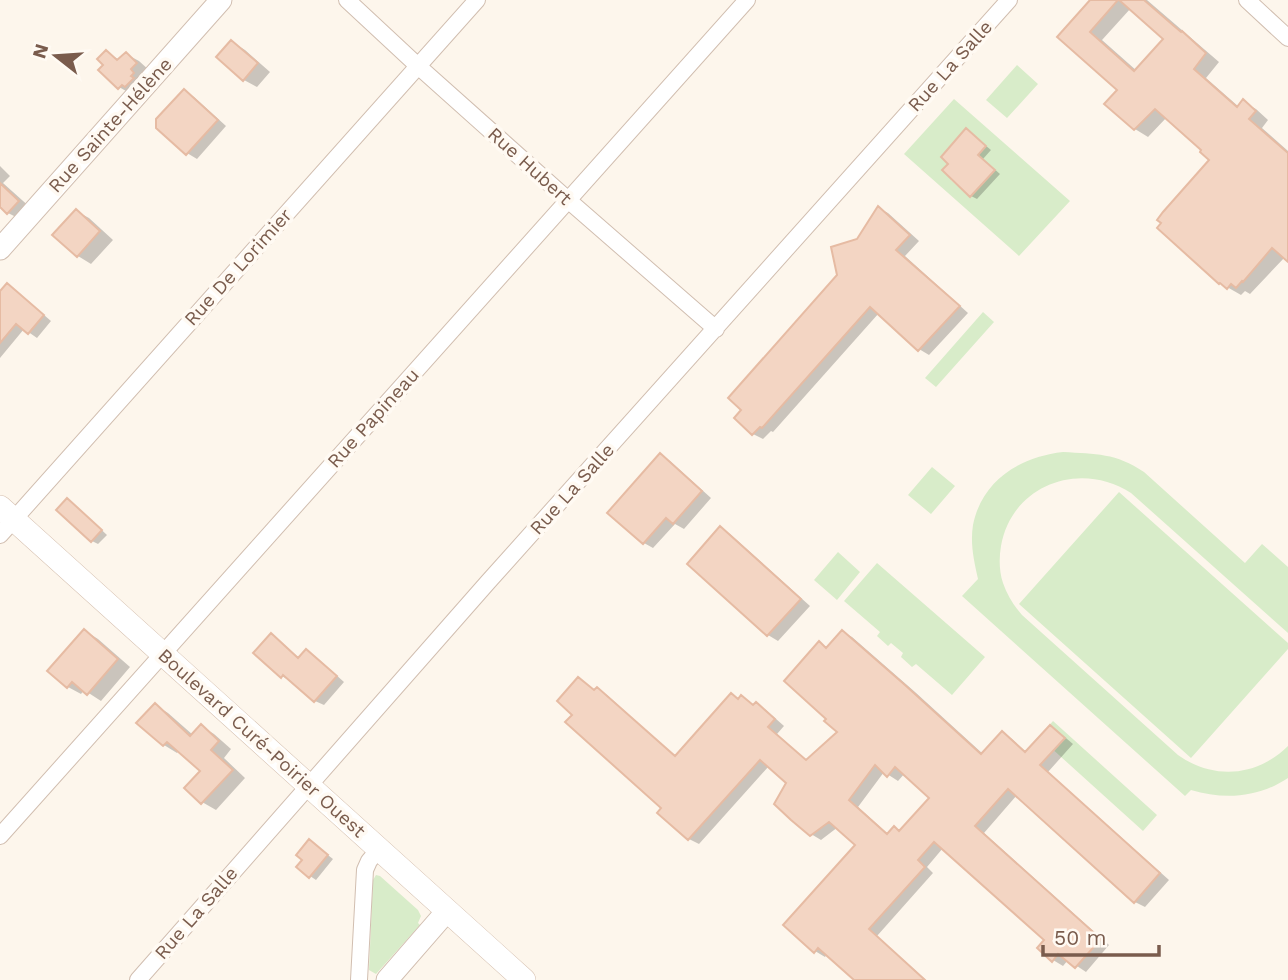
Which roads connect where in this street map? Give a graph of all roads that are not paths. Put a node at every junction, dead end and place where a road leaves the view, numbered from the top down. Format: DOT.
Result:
graph roads {
  1 [pos="220,0"];
  2 [pos="347,0"];
  3 [pos="477,0"];
  4 [pos="747,0"];
  5 [pos="1009,0"];
  6 [pos="1257,3"];
  7 [pos="1288,38"];
  8 [pos="418,66"];
  9 [pos="568,200"];
  10 [pos="0,249"];
  11 [pos="716,329"];
  12 [pos="5,520"];
  13 [pos="163,653"];
  14 [pos="309,785"];
  15 [pos="0,836"];
  16 [pos="379,849"];
  17 [pos="447,911"];
  18 [pos="138,980"];
  19 [pos="359,980"];
  20 [pos="387,980"];
  21 [pos="524,980"];
  1 -- 10 [label="street, Rue Sainte-Hélène"];
  2 -- 8 [label="street, Rue Hubert"];
  3 -- 8 [label="street, Rue De Lorimier"];
  4 -- 9 [label="street, Rue Papineau"];
  5 -- 11 [label="street, Rue La Salle"];
  6 -- 7 [label="street"];
  8 -- 9 [label="street, Rue Hubert"];
  8 -- 12 [label="street, Rue De Lorimier"];
  9 -- 11 [label="street, Rue Hubert"];
  9 -- 13 [label="street, Rue Papineau"];
  11 -- 14 [label="street, Rue La Salle"];
  12 -- 13 [label="main road, Boulevard Curé-Poirier Ouest"];
  13 -- 14 [label="main road, Boulevard Curé-Poirier Ouest"];
  13 -- 15 [label="street, Rue Papineau"];
  14 -- 16 [label="main road, Boulevard Curé-Poirier Ouest"];
  14 -- 18 [label="street, Rue La Salle"];
  16 -- 17 [label="main road, Boulevard Curé-Poirier Ouest"];
  16 -- 19 [label="street"];
  17 -- 20 [label="street"];
  17 -- 21 [label="main road, Boulevard Curé-Poirier Ouest"];
}
